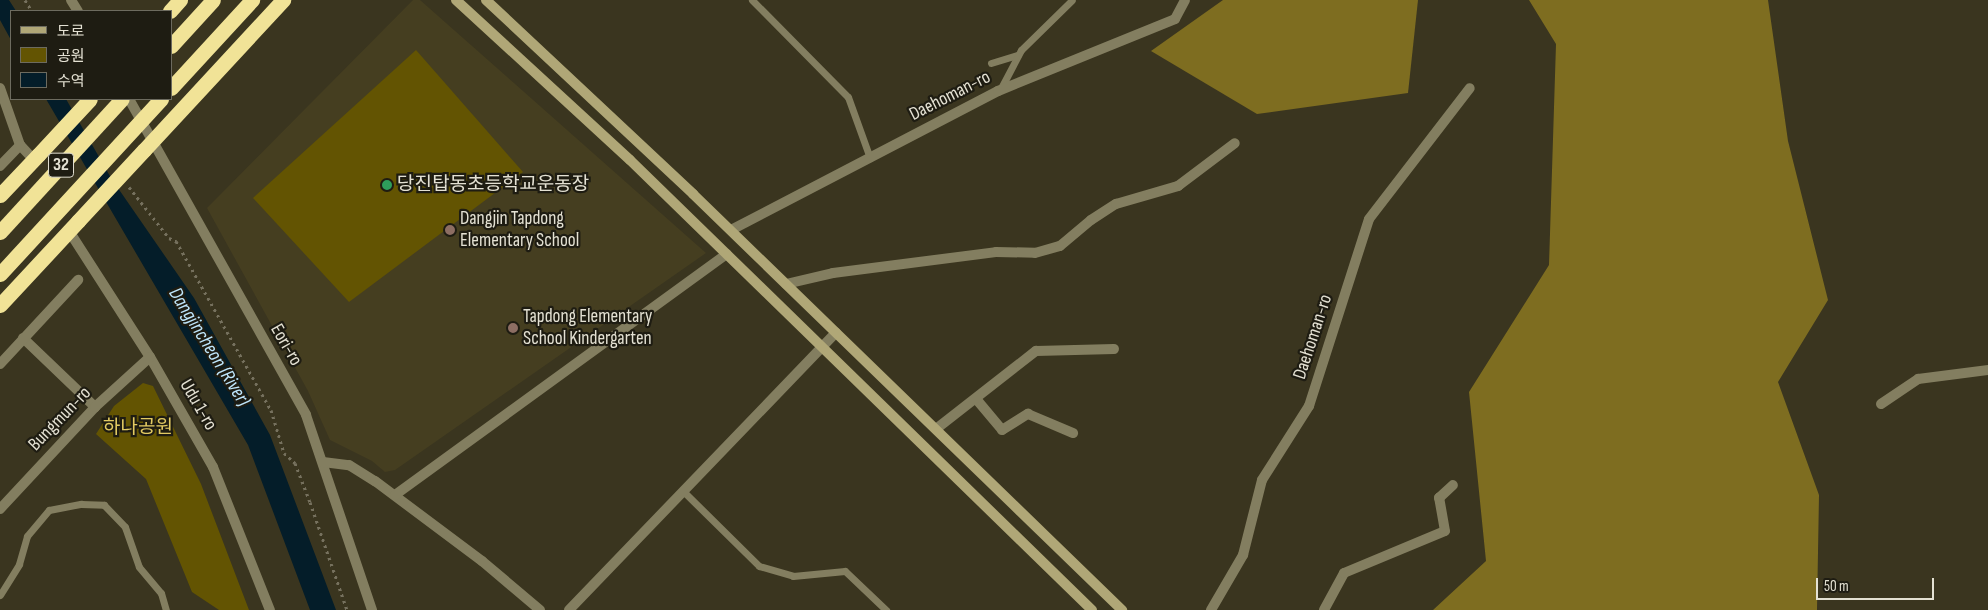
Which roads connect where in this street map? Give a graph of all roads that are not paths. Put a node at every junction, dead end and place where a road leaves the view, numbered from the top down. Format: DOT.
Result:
graph roads {
  1 [pos="180,0"];
  2 [pos="213,0"];
  3 [pos="252,0"];
  4 [pos="282,0"];
  5 [pos="456,0"];
  6 [pos="486,0"];
  7 [pos="752,0"];
  8 [pos="1072,0"];
  9 [pos="1184,0"];
  10 [pos="171,10"];
  11 [pos="172,45"];
  12 [pos="1018,55"];
  13 [pos="991,63"];
  14 [pos="172,87"];
  15 [pos="0,88"];
  16 [pos="1470,88"];
  17 [pos="1000,90"];
  18 [pos="89,100"];
  19 [pos="121,100"];
  20 [pos="130,100"];
  21 [pos="160,100"];
  22 [pos="1235,143"];
  23 [pos="20,145"];
  24 [pos="148,147"];
  25 [pos="36,157"];
  26 [pos="870,158"];
  27 [pos="0,166"];
  28 [pos="0,195"];
  29 [pos="73,226"];
  30 [pos="731,230"];
  31 [pos="0,232"];
  32 [pos="727,254"];
  33 [pos="0,274"];
  34 [pos="78,280"];
  35 [pos="786,284"];
  36 [pos="0,305"];
  37 [pos="836,333"];
  38 [pos="23,338"];
  39 [pos="822,347"];
  40 [pos="1114,348"];
  41 [pos="150,357"];
  42 [pos="0,364"];
  43 [pos="1988,370"];
  44 [pos="977,400"];
  45 [pos="1881,404"];
  46 [pos="95,407"];
  47 [pos="936,429"];
  48 [pos="1073,433"];
  49 [pos="323,462"];
  50 [pos="1453,485"];
  51 [pos="683,491"];
  52 [pos="395,495"];
  53 [pos="0,509"];
  54 [pos="0,595"];
  55 [pos="166,610"];
  56 [pos="270,610"];
  57 [pos="372,610"];
  58 [pos="540,610"];
  59 [pos="568,610"];
  60 [pos="886,610"];
  61 [pos="1092,610"];
  62 [pos="1122,610"];
  63 [pos="1211,610"];
  64 [pos="1324,610"];
  1 -- 10 [label="highway"];
  2 -- 11 [label="highway"];
  3 -- 14 [label="highway"];
  4 -- 24 [label="highway"];
  5 -- 32 [label="main road"];
  6 -- 30 [label="main road"];
  7 -- 26 [label="lane"];
  8 -- 12 [label="lane"];
  9 -- 17 [label="street, Daehoman-ro"];
  12 -- 13 [label="lane"];
  12 -- 17 [label="lane"];
  15 -- 23 [label="street"];
  16 -- 63 [label="street, Daehoman-ro"];
  17 -- 26 [label="street, Daehoman-ro"];
  18 -- 25 [label="highway, bridge"];
  19 -- 31 [label="highway, 32, bridge"];
  20 -- 24 [label="street, Eori-ro"];
  21 -- 33 [label="highway, bridge"];
  22 -- 35 [label="street"];
  23 -- 25 [label="street"];
  23 -- 27 [label="street"];
  24 -- 29 [label="highway, bridge"];
  24 -- 49 [label="street, Eori-ro"];
  25 -- 28 [label="highway"];
  26 -- 30 [label="street, Daehoman-ro"];
  29 -- 36 [label="highway"];
  29 -- 41 [label="street, Udu 1-ro"];
  30 -- 35 [label="main road"];
  32 -- 39 [label="main road"];
  32 -- 52 [label="street"];
  34 -- 38 [label="street"];
  35 -- 37 [label="main road"];
  37 -- 39 [label="street"];
  37 -- 47 [label="main road"];
  38 -- 42 [label="street"];
  38 -- 46 [label="street"];
  39 -- 51 [label="street"];
  39 -- 61 [label="main road"];
  40 -- 44 [label="street"];
  41 -- 46 [label="street, Bungmun-ro"];
  41 -- 56 [label="street, Udu 1-ro"];
  43 -- 45 [label="street"];
  44 -- 47 [label="street"];
  44 -- 48 [label="street"];
  46 -- 53 [label="street, Bungmun-ro"];
  47 -- 62 [label="main road"];
  49 -- 52 [label="street"];
  49 -- 57 [label="street, Eori-ro"];
  50 -- 64 [label="street"];
  51 -- 59 [label="street"];
  51 -- 60 [label="lane"];
  52 -- 58 [label="street"];
  54 -- 55 [label="lane"];
}
